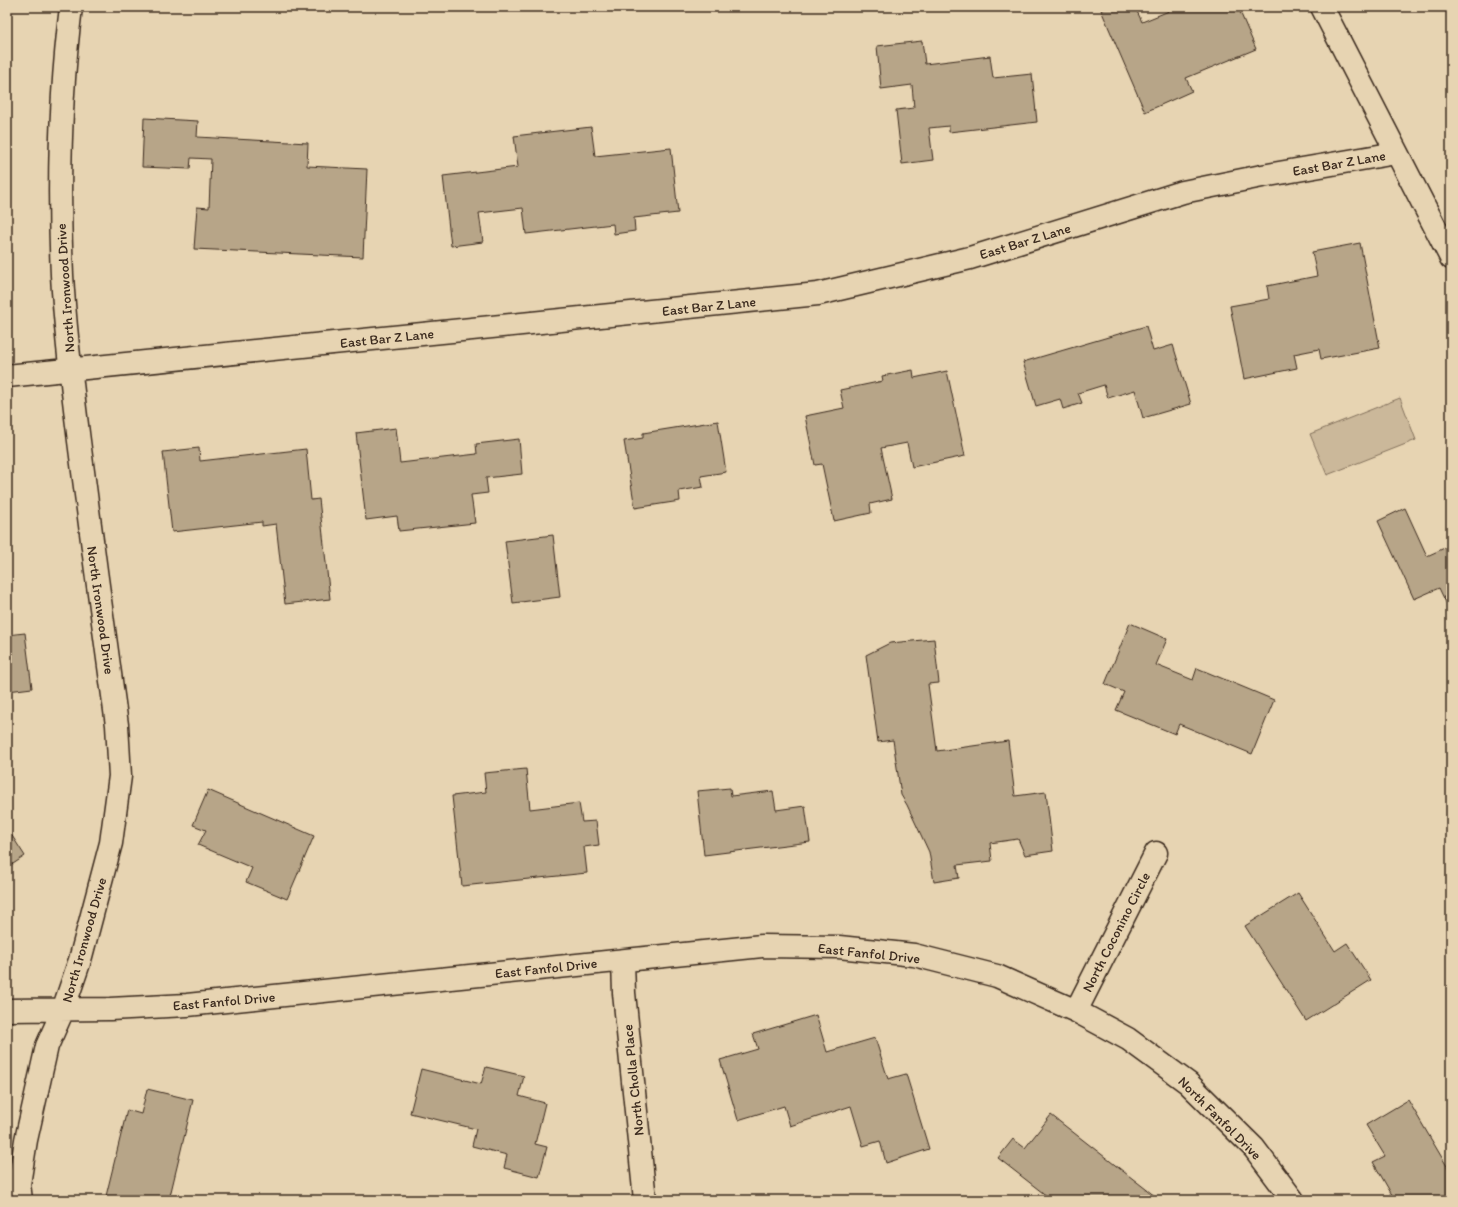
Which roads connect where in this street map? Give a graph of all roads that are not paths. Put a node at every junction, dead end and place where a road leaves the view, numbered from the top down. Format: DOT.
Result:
graph roads {
  1 [pos="71,7"];
  2 [pos="1322,7"];
  3 [pos="1396,153"];
  4 [pos="1451,258"];
  5 [pos="71,369"];
  6 [pos="7,376"];
  7 [pos="1156,853"];
  8 [pos="623,960"];
  9 [pos="7,1010"];
  10 [pos="64,1010"];
  11 [pos="1076,1011"];
  12 [pos="21,1200"];
  13 [pos="646,1200"];
  14 [pos="1293,1200"];
  1 -- 5 [label="street, North Ironwood Drive"];
  2 -- 3 [label="street"];
  3 -- 4 [label="street"];
  3 -- 5 [label="street, East Bar Z Lane"];
  5 -- 6 [label="street, East Bar Z Lane"];
  5 -- 10 [label="street, North Ironwood Drive"];
  7 -- 11 [label="street, North Coconino Circle"];
  8 -- 10 [label="street, East Fanfol Drive"];
  8 -- 11 [label="street, East Fanfol Drive"];
  8 -- 13 [label="street, North Cholla Place"];
  9 -- 10 [label="street, East Fanfol Drive"];
  10 -- 12 [label="street, North Ironwood Drive"];
  11 -- 14 [label="street, North Fanfol Drive"];
}
